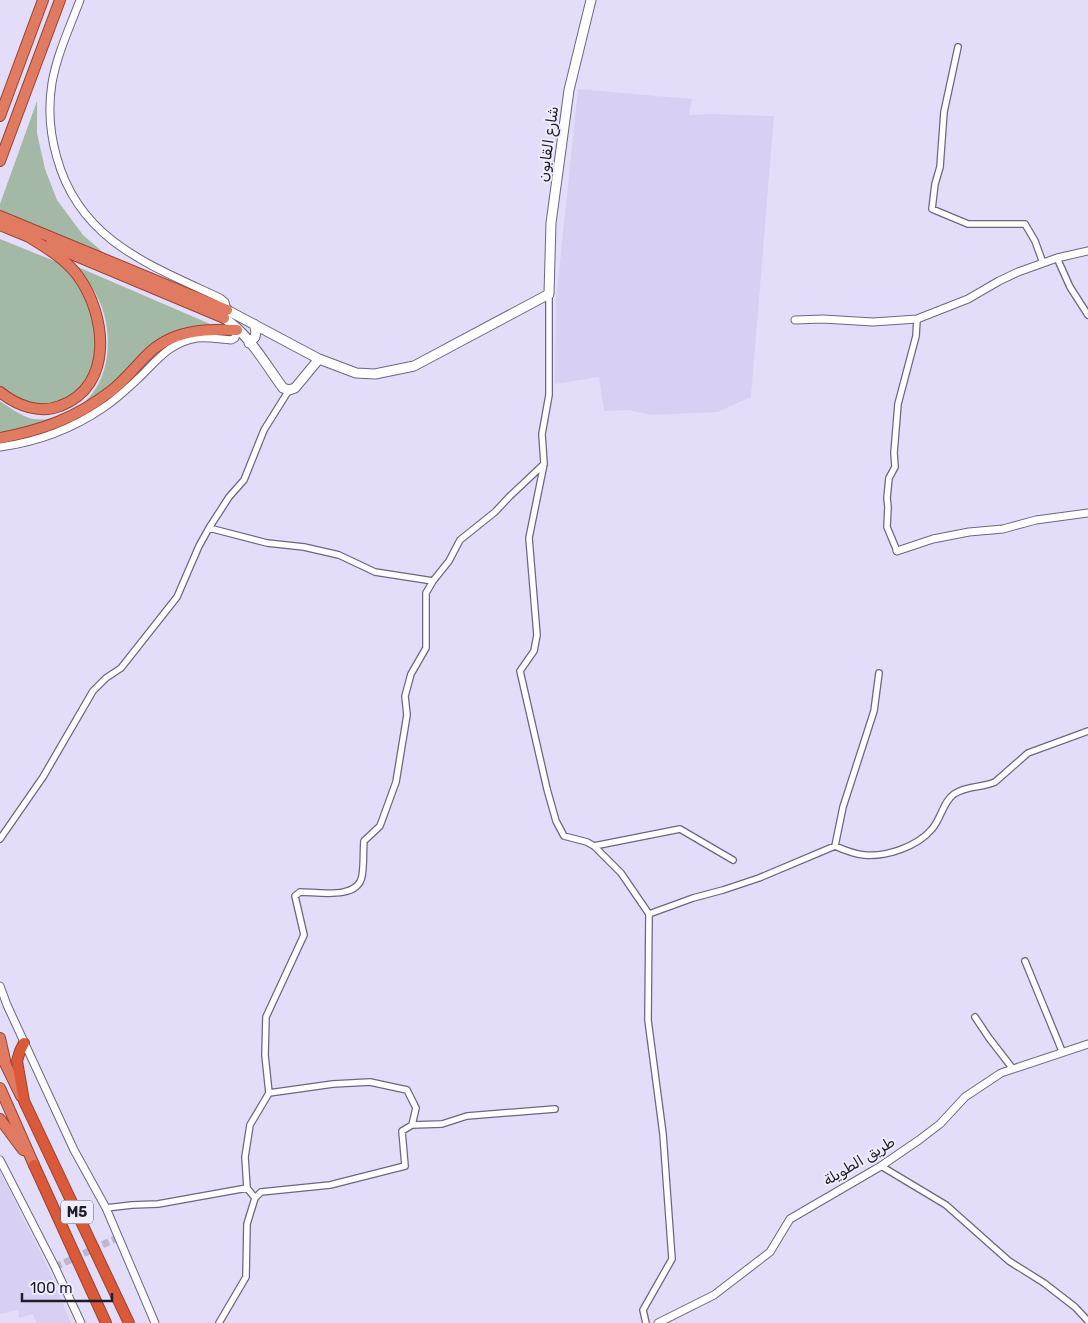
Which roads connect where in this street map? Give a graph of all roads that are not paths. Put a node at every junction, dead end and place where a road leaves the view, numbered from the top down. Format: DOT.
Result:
graph roads {
  1 [pos="44,0"];
  2 [pos="60,0"];
  3 [pos="80,0"];
  4 [pos="591,0"];
  5 [pos="958,47"];
  6 [pos="0,116"];
  7 [pos="0,161"];
  8 [pos="0,216"];
  9 [pos="0,225"];
  10 [pos="24,234"];
  11 [pos="1088,251"];
  12 [pos="1057,258"];
  13 [pos="1043,263"];
  14 [pos="549,294"];
  15 [pos="226,314"];
  16 [pos="1088,315"];
  17 [pos="917,319"];
  18 [pos="795,320"];
  19 [pos="254,324"];
  20 [pos="237,330"];
  21 [pos="249,342"];
  22 [pos="319,359"];
  23 [pos="289,390"];
  24 [pos="0,392"];
  25 [pos="0,438"];
  26 [pos="0,447"];
  27 [pos="544,464"];
  28 [pos="1088,513"];
  29 [pos="209,528"];
  30 [pos="896,551"];
  31 [pos="433,581"];
  32 [pos="879,672"];
  33 [pos="1088,731"];
  34 [pos="0,839"];
  35 [pos="594,846"];
  36 [pos="835,846"];
  37 [pos="733,860"];
  38 [pos="649,914"];
  39 [pos="1025,961"];
  40 [pos="0,986"];
  41 [pos="976,1017"];
  42 [pos="0,1038"];
  43 [pos="24,1043"];
  44 [pos="1088,1044"];
  45 [pos="1062,1052"];
  46 [pos="0,1053"];
  47 [pos="7,1068"];
  48 [pos="1013,1069"];
  49 [pos="0,1088"];
  50 [pos="269,1093"];
  51 [pos="24,1101"];
  52 [pos="555,1109"];
  53 [pos="0,1119"];
  54 [pos="412,1125"];
  55 [pos="0,1160"];
  56 [pos="34,1165"];
  57 [pos="881,1166"];
  58 [pos="246,1188"];
  59 [pos="255,1198"];
  60 [pos="106,1208"];
  61 [pos="97,1302"];
  62 [pos="1088,1321"];
  63 [pos="81,1323"];
  64 [pos="98,1323"];
  65 [pos="106,1323"];
  66 [pos="130,1323"];
  67 [pos="155,1323"];
  68 [pos="219,1323"];
  69 [pos="646,1323"];
  70 [pos="658,1323"];
  1 -- 6 [label="highway"];
  2 -- 7 [label="highway"];
  3 -- 15 [label="street"];
  4 -- 14 [label="main road, شارع القابون"];
  5 -- 13 [label="street"];
  8 -- 15 [label="highway"];
  9 -- 10 [label="highway"];
  10 -- 15 [label="highway"];
  10 -- 24 [label="highway"];
  11 -- 12 [label="street"];
  12 -- 13 [label="street"];
  12 -- 16 [label="street"];
  13 -- 17 [label="street"];
  14 -- 22 [label="main road"];
  14 -- 27 [label="street"];
  15 -- 19 [label="main road"];
  15 -- 20 [label="main road"];
  17 -- 18 [label="street"];
  17 -- 30 [label="street"];
  19 -- 21 [label="main road"];
  19 -- 22 [label="main road"];
  20 -- 21 [label="main road"];
  20 -- 25 [label="highway"];
  20 -- 26 [label="street"];
  21 -- 23 [label="main road"];
  22 -- 23 [label="main road"];
  23 -- 29 [label="street"];
  27 -- 31 [label="street"];
  27 -- 35 [label="street"];
  28 -- 30 [label="street"];
  29 -- 31 [label="street"];
  29 -- 34 [label="street"];
  31 -- 50 [label="street"];
  32 -- 36 [label="street"];
  33 -- 36 [label="street"];
  35 -- 37 [label="street"];
  35 -- 38 [label="street"];
  36 -- 38 [label="street"];
  38 -- 69 [label="street"];
  39 -- 45 [label="street"];
  40 -- 43 [label="street"];
  41 -- 48 [label="street"];
  42 -- 47 [label="highway"];
  43 -- 51 [label="highway"];
  43 -- 60 [label="street"];
  44 -- 45 [label="street, طريق الطويلة"];
  45 -- 48 [label="street, طريق الطويلة"];
  46 -- 47 [label="highway, M5"];
  47 -- 51 [label="highway, M5"];
  48 -- 57 [label="street, طريق الطويلة"];
  49 -- 56 [label="highway, M5"];
  50 -- 54 [label="street"];
  50 -- 58 [label="street"];
  51 -- 66 [label="highway, M5"];
  52 -- 54 [label="street"];
  53 -- 56 [label="highway"];
  54 -- 59 [label="street"];
  55 -- 63 [label="street"];
  56 -- 61 [label="highway, M5"];
  57 -- 62 [label="street"];
  57 -- 70 [label="street, طريق الطويلة"];
  58 -- 59 [label="street"];
  58 -- 60 [label="street"];
  59 -- 68 [label="street"];
  60 -- 67 [label="street"];
  61 -- 64 [label="highway"];
  61 -- 65 [label="highway, M5"];
}
